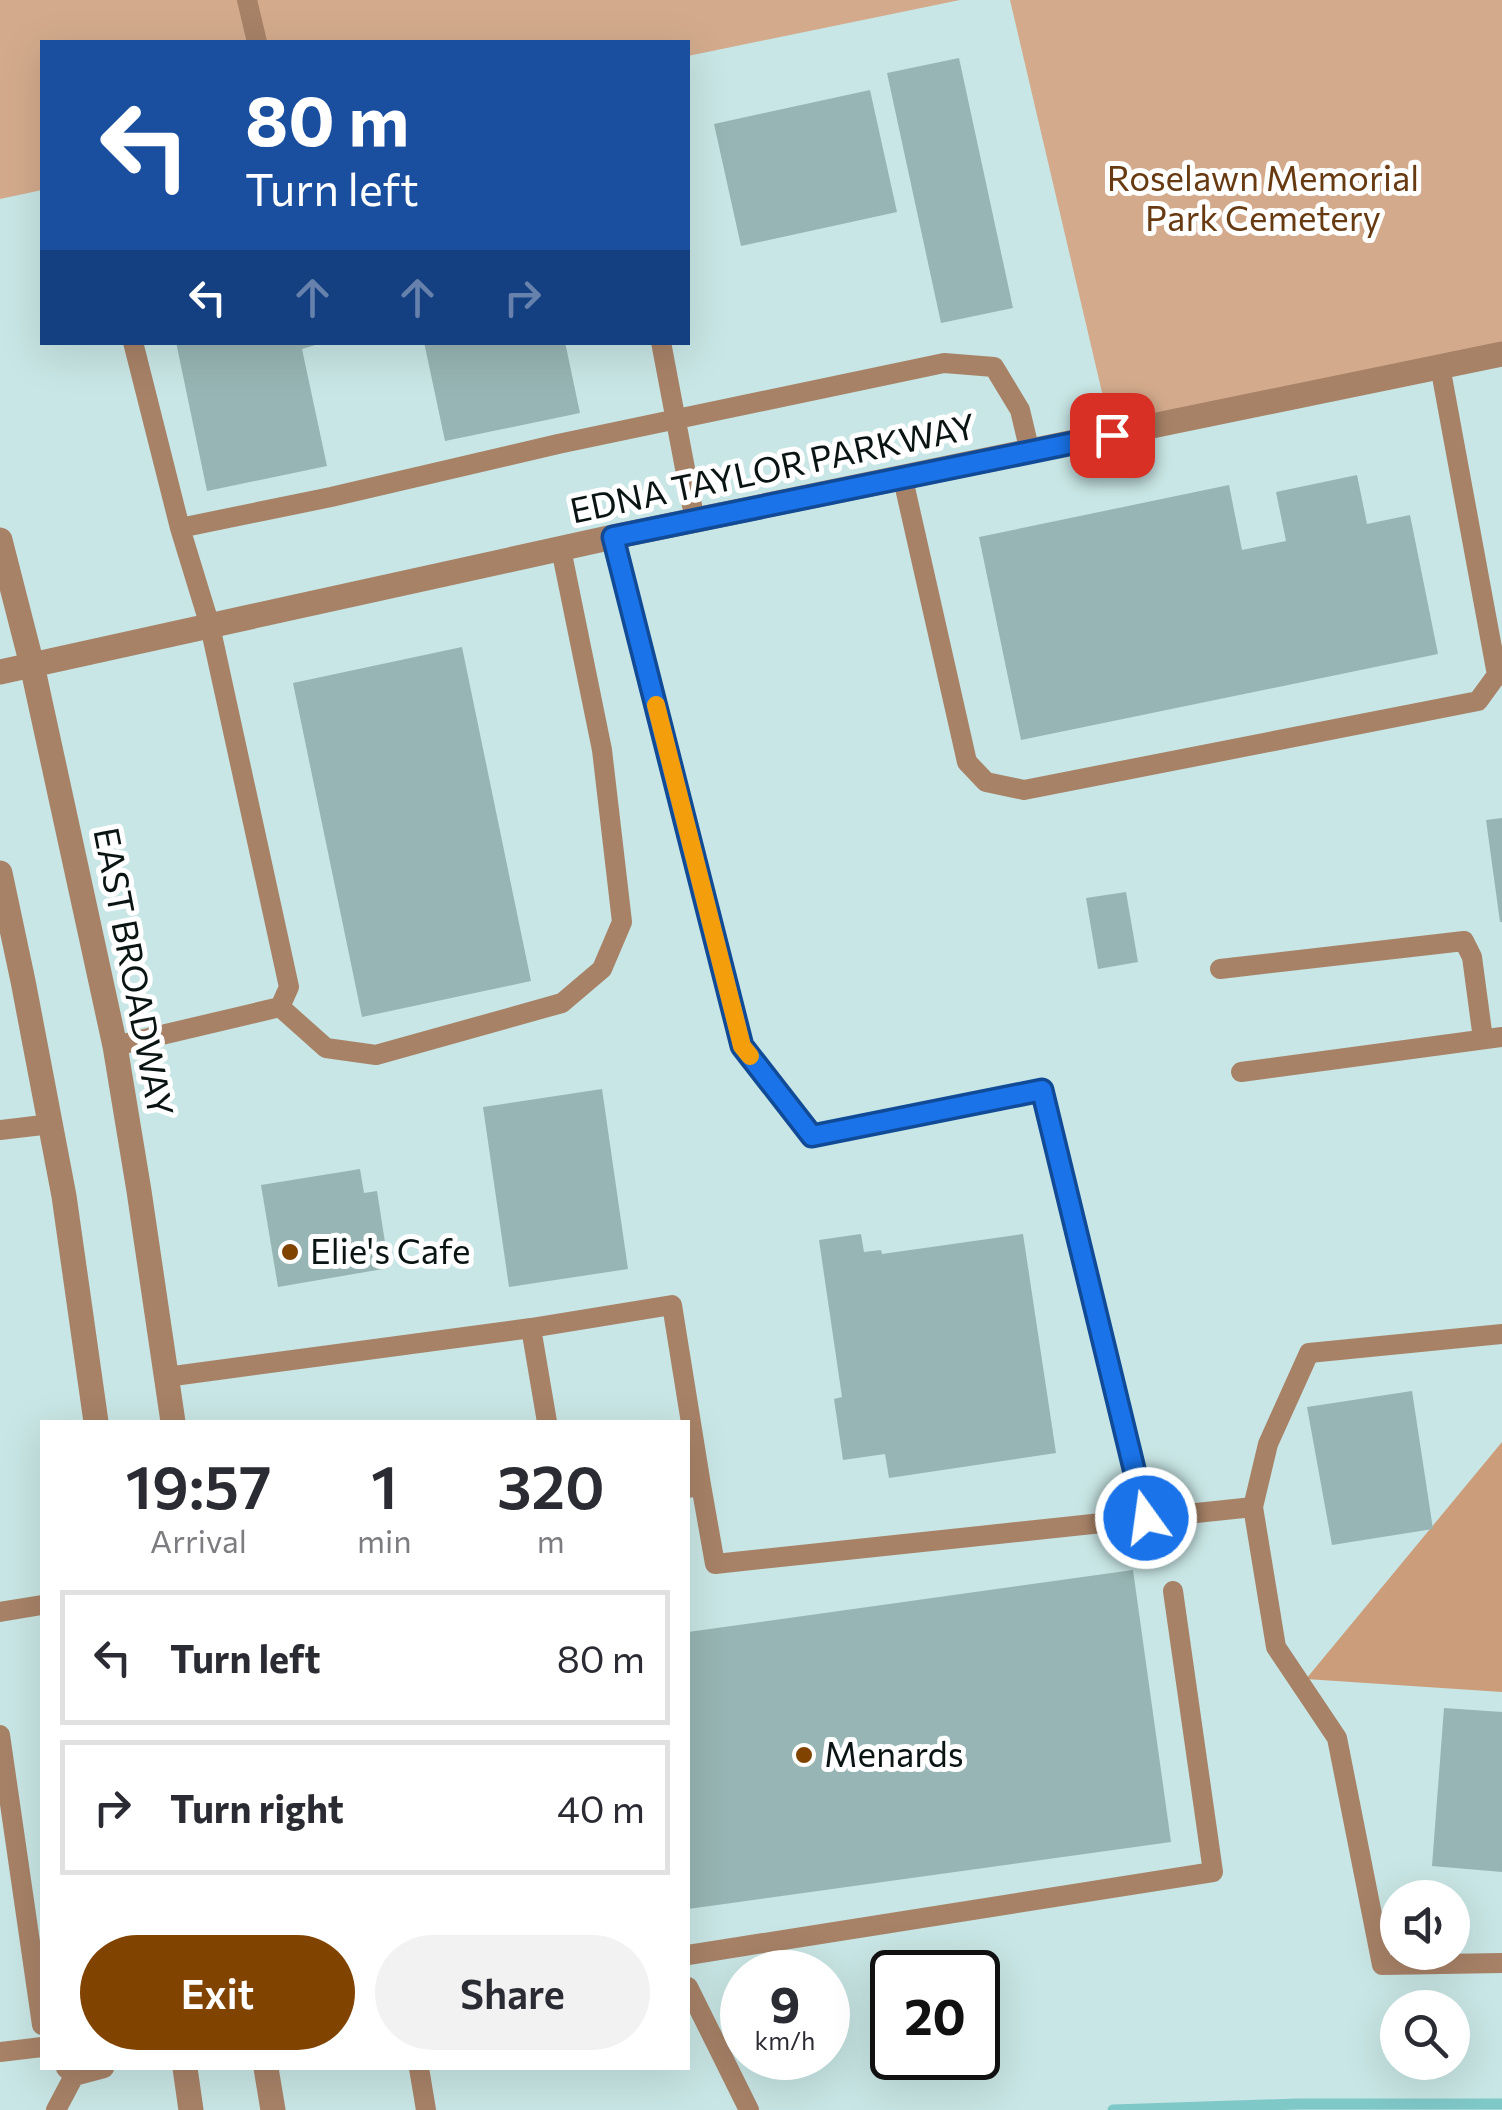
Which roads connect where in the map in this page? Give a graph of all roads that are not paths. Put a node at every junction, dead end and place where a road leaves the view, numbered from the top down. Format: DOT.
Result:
graph roads {
  1 [pos="248,0"];
  2 [pos="256,40"];
  3 [pos="135,345"];
  4 [pos="662,345"];
  5 [pos="1502,354"];
  6 [pos="1440,366"];
  7 [pos="676,419"];
  8 [pos="1030,452"];
  9 [pos="903,479"];
  10 [pos="696,521"];
  11 [pos="180,528"];
  12 [pos="613,537"];
  13 [pos="0,540"];
  14 [pos="560,549"];
  15 [pos="210,626"];
  16 [pos="32,666"];
  17 [pos="0,672"];
  18 [pos="0,873"];
  19 [pos="1220,969"];
  20 [pos="280,1007"];
  21 [pos="1492,1038"];
  22 [pos="115,1046"];
  23 [pos="1241,1072"];
  24 [pos="50,1124"];
  25 [pos="0,1130"];
  26 [pos="531,1328"];
  27 [pos="1502,1334"];
  28 [pos="166,1376"];
  29 [pos="96,1420"];
  30 [pos="173,1420"];
  31 [pos="548,1420"];
  32 [pos="686,1420"];
  33 [pos="690,1453"];
  34 [pos="694,1486"];
  35 [pos="1254,1507"];
  36 [pos="1146,1518"];
  37 [pos="1173,1590"];
  38 [pos="40,1605"];
  39 [pos="0,1612"];
  40 [pos="0,1735"];
  41 [pos="690,1956"];
  42 [pos="1502,1962"];
  43 [pos="690,1991"];
  44 [pos="40,2011"];
  45 [pos="40,2047"];
  46 [pos="0,2052"];
  47 [pos="185,2070"];
  48 [pos="266,2070"];
  49 [pos="419,2070"];
  50 [pos="70,2072"];
  51 [pos="746,2105"];
  52 [pos="56,2110"];
  53 [pos="191,2110"];
  54 [pos="273,2110"];
  55 [pos="426,2110"];
  1 -- 2 [label="lane"];
  3 -- 11 [label="lane"];
  4 -- 7 [label="lane"];
  5 -- 6 [label="street, EDNA TAYLOR PARKWAY"];
  6 -- 8 [label="street, EDNA TAYLOR PARKWAY"];
  6 -- 9 [label="lane"];
  7 -- 8 [label="lane"];
  7 -- 10 [label="lane"];
  7 -- 11 [label="lane"];
  8 -- 9 [label="street, EDNA TAYLOR PARKWAY"];
  9 -- 10 [label="street, EDNA TAYLOR PARKWAY"];
  10 -- 12 [label="street, EDNA TAYLOR PARKWAY"];
  11 -- 15 [label="lane"];
  12 -- 14 [label="street, EDNA TAYLOR PARKWAY"];
  12 -- 36 [label="lane"];
  13 -- 16 [label="street, EAST BROADWAY"];
  14 -- 15 [label="street, EDNA TAYLOR PARKWAY"];
  14 -- 20 [label="lane"];
  15 -- 16 [label="street, EDNA TAYLOR PARKWAY"];
  15 -- 20 [label="lane"];
  16 -- 17 [label="street, EDNA TAYLOR PARKWAY"];
  16 -- 22 [label="street, EAST BROADWAY"];
  18 -- 24 [label="street"];
  19 -- 21 [label="lane"];
  20 -- 22 [label="lane"];
  21 -- 23 [label="lane"];
  22 -- 28 [label="street, EAST BROADWAY"];
  24 -- 25 [label="lane"];
  24 -- 29 [label="street"];
  26 -- 28 [label="lane"];
  26 -- 31 [label="lane"];
  26 -- 32 [label="lane"];
  27 -- 35 [label="lane"];
  28 -- 30 [label="street, EAST BROADWAY"];
  33 -- 34 [label="lane"];
  34 -- 36 [label="lane"];
  35 -- 36 [label="lane"];
  35 -- 42 [label="lane"];
  37 -- 41 [label="lane"];
  38 -- 39 [label="lane"];
  40 -- 44 [label="lane"];
  43 -- 51 [label="lane"];
  45 -- 46 [label="lane"];
  47 -- 53 [label="street"];
  48 -- 54 [label="street"];
  49 -- 55 [label="lane"];
  50 -- 52 [label="lane"];
}
